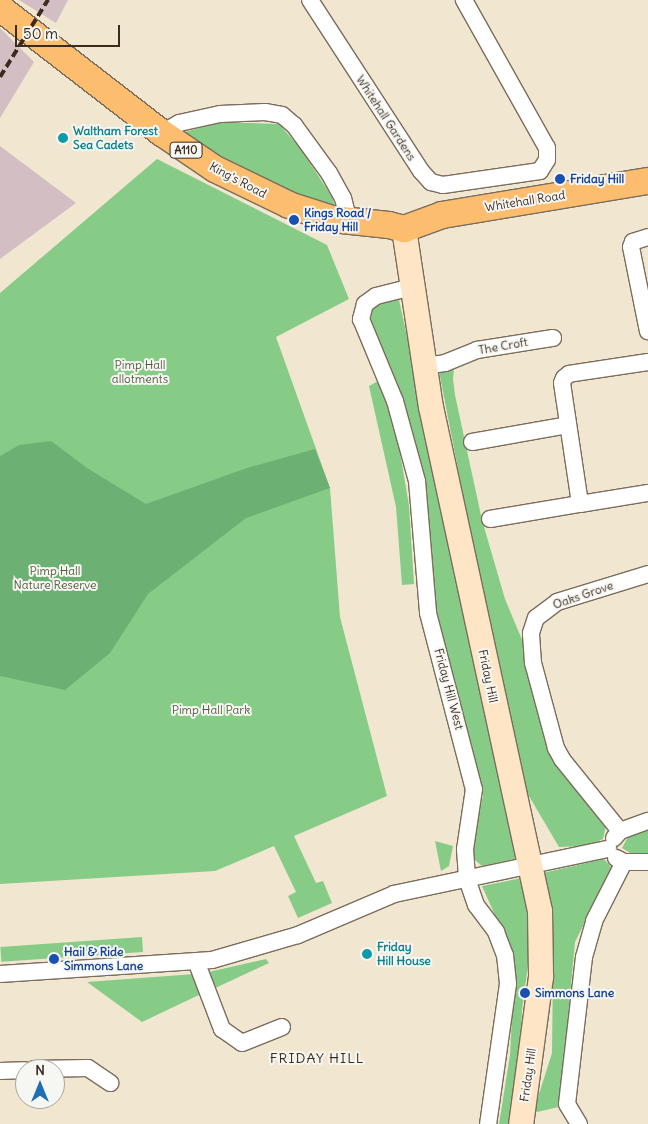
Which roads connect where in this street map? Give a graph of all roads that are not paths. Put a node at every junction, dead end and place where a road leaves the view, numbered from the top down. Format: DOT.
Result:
graph roads {
  1 [pos="310,0"];
  2 [pos="464,0"];
  3 [pos="0,8"];
  4 [pos="162,133"];
  5 [pos="492,179"];
  6 [pos="648,181"];
  7 [pos="495,206"];
  8 [pos="348,222"];
  9 [pos="404,229"];
  10 [pos="648,237"];
  11 [pos="412,287"];
  12 [pos="648,331"];
  13 [pos="553,338"];
  14 [pos="648,362"];
  15 [pos="424,366"];
  16 [pos="568,425"];
  17 [pos="472,442"];
  18 [pos="648,493"];
  19 [pos="580,504"];
  20 [pos="490,519"];
  21 [pos="648,574"];
  22 [pos="648,821"];
  23 [pos="620,831"];
  24 [pos="608,849"];
  25 [pos="624,862"];
  26 [pos="648,862"];
  27 [pos="530,865"];
  28 [pos="467,879"];
  29 [pos="196,961"];
  30 [pos="0,974"];
  31 [pos="282,1026"];
  32 [pos="65,1068"];
  33 [pos="15,1070"];
  34 [pos="0,1071"];
  35 [pos="110,1083"];
  36 [pos="488,1124"];
  37 [pos="521,1124"];
  38 [pos="579,1124"];
  1 -- 5 [label="street, Whitehall Gardens"];
  2 -- 5 [label="street, Whitehall Gardens"];
  3 -- 4 [label="main road, King's Road / A110"];
  4 -- 8 [label="main road, King's Road / A110"];
  4 -- 8 [label="street"];
  5 -- 7 [label="street"];
  6 -- 7 [label="main road, Whitehall Road"];
  7 -- 9 [label="main road, Whitehall Road"];
  8 -- 9 [label="main road, King's Road / A110"];
  9 -- 11 [label="main road, Friday Hill"];
  10 -- 12 [label="street"];
  11 -- 15 [label="main road, Friday Hill"];
  11 -- 28 [label="street, Friday Hill West"];
  13 -- 15 [label="street, The Croft"];
  14 -- 16 [label="street"];
  15 -- 27 [label="main road, Friday Hill"];
  16 -- 17 [label="street"];
  16 -- 19 [label="street"];
  18 -- 19 [label="street"];
  19 -- 20 [label="street"];
  21 -- 23 [label="street, Oaks Grove"];
  22 -- 23 [label="street"];
  23 -- 24 [label="street"];
  24 -- 25 [label="street"];
  24 -- 27 [label="street"];
  25 -- 26 [label="street"];
  25 -- 38 [label="street"];
  27 -- 28 [label="street"];
  27 -- 37 [label="main road, Friday Hill"];
  28 -- 29 [label="street"];
  28 -- 36 [label="street, Friday Hill West"];
  29 -- 30 [label="street"];
  29 -- 31 [label="street"];
  32 -- 35 [label="street"];
  33 -- 34 [label="street"];
}
